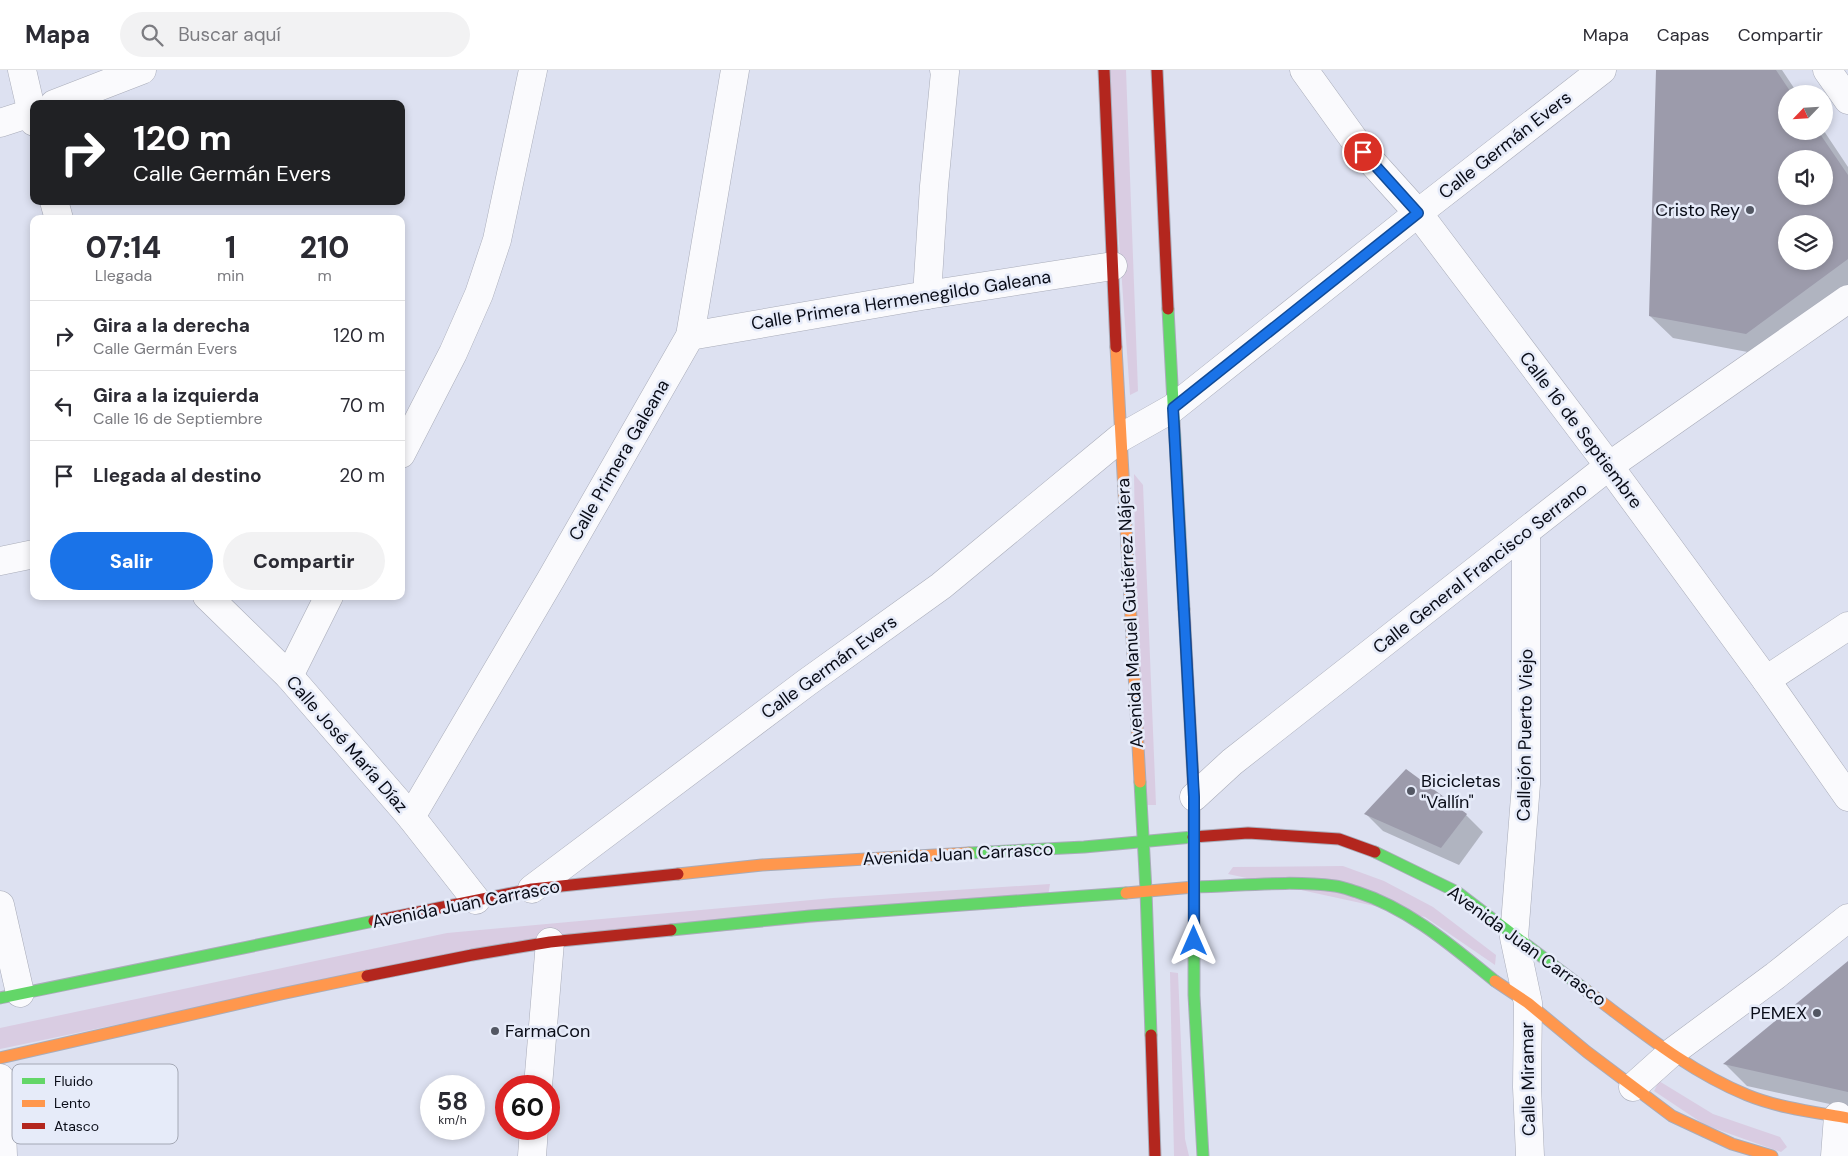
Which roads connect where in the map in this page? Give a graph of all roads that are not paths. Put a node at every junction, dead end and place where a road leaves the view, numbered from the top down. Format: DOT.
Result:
graph roads {
  1 [pos="22,70"];
  2 [pos="142,70"];
  3 [pos="533,70"];
  4 [pos="735,70"];
  5 [pos="944,70"];
  6 [pos="1104,70"];
  7 [pos="1157,70"];
  8 [pos="1304,70"];
  9 [pos="1602,70"];
  10 [pos="1827,70"];
  11 [pos="33,100"];
  12 [pos="69,100"];
  13 [pos="1848,100"];
  14 [pos="30,115"];
  15 [pos="0,123"];
  16 [pos="1418,213"];
  17 [pos="1113,266"];
  18 [pos="927,295"];
  19 [pos="1848,299"];
  20 [pos="690,336"];
  21 [pos="1173,408"];
  22 [pos="1120,438"];
  23 [pos="405,446"];
  24 [pos="1609,466"];
  25 [pos="1526,532"];
  26 [pos="30,555"];
  27 [pos="0,562"];
  28 [pos="211,600"];
  29 [pos="327,600"];
  30 [pos="1848,626"];
  31 [pos="289,676"];
  32 [pos="1766,680"];
  33 [pos="1194,797"];
  34 [pos="1848,797"];
  35 [pos="411,817"];
  36 [pos="1193,837"];
  37 [pos="1143,842"];
  38 [pos="1194,886"];
  39 [pos="532,889"];
  40 [pos="1146,891"];
  41 [pos="476,900"];
  42 [pos="0,905"];
  43 [pos="1848,918"];
  44 [pos="1514,937"];
  45 [pos="550,942"];
  46 [pos="10,996"];
  47 [pos="1528,1002"];
  48 [pos="1670,1053"];
  49 [pos="0,1058"];
  50 [pos="539,1075"];
  51 [pos="0,1078"];
  52 [pos="1634,1087"];
  53 [pos="1843,1117"];
  54 [pos="533,1140"];
  55 [pos="3,1156"];
  56 [pos="532,1156"];
  57 [pos="1155,1156"];
  58 [pos="1203,1156"];
  59 [pos="1530,1156"];
  60 [pos="1772,1156"];
  61 [pos="1835,1156"];
  1 -- 11 [label="street"];
  2 -- 12 [label="street"];
  3 -- 23 [label="street"];
  4 -- 20 [label="street, Calle Primera Galeana"];
  5 -- 18 [label="street"];
  6 -- 17 [label="main road, Avenida Manuel Gutiérrez Nájera"];
  7 -- 21 [label="main road"];
  8 -- 16 [label="street, Calle 16 de Septiembre"];
  9 -- 16 [label="street, Calle Germán Evers"];
  10 -- 13 [label="street"];
  14 -- 15 [label="street"];
  16 -- 21 [label="street, Calle Germán Evers"];
  16 -- 24 [label="street, Calle 16 de Septiembre"];
  17 -- 18 [label="street, Calle Primera Hermenegildo Galeana"];
  17 -- 22 [label="main road, Avenida Manuel Gutiérrez Nájera"];
  18 -- 20 [label="street, Calle Primera Hermenegildo Galeana"];
  19 -- 24 [label="street, Calle General Francisco Serrano"];
  20 -- 35 [label="street, Calle Primera Galeana"];
  21 -- 22 [label="street, Calle Germán Evers"];
  21 -- 33 [label="main road"];
  22 -- 37 [label="main road, Avenida Manuel Gutiérrez Nájera"];
  22 -- 39 [label="street, Calle Germán Evers"];
  24 -- 25 [label="street, Calle General Francisco Serrano"];
  24 -- 32 [label="street, Calle 16 de Septiembre"];
  25 -- 33 [label="street, Calle General Francisco Serrano"];
  25 -- 44 [label="street, Callejón Puerto Viejo"];
  26 -- 27 [label="street"];
  28 -- 31 [label="street, Calle José María Díaz"];
  29 -- 31 [label="street"];
  30 -- 32 [label="street"];
  31 -- 35 [label="street, Calle José María Díaz"];
  32 -- 34 [label="street, Calle 16 de Septiembre"];
  33 -- 36 [label="main road"];
  35 -- 41 [label="street, Calle José María Díaz"];
  36 -- 37 [label="main road, Avenida Juan Carrasco"];
  36 -- 38 [label="main road"];
  36 -- 44 [label="main road, Avenida Juan Carrasco"];
  37 -- 39 [label="main road, Avenida Juan Carrasco"];
  37 -- 40 [label="main road, Avenida Manuel Gutiérrez Nájera"];
  38 -- 40 [label="main road"];
  38 -- 47 [label="main road"];
  38 -- 58 [label="main road"];
  39 -- 41 [label="main road, Avenida Juan Carrasco"];
  40 -- 45 [label="main road"];
  40 -- 57 [label="main road, Avenida Manuel Gutiérrez Nájera"];
  41 -- 46 [label="main road, Avenida Juan Carrasco"];
  42 -- 46 [label="street"];
  43 -- 48 [label="street"];
  44 -- 47 [label="street, Callejón Puerto Viejo"];
  44 -- 48 [label="main road, Avenida Juan Carrasco"];
  45 -- 49 [label="main road"];
  45 -- 50 [label="street"];
  47 -- 52 [label="main road"];
  47 -- 59 [label="street, Calle Miramar"];
  48 -- 52 [label="street"];
  48 -- 53 [label="main road, Avenida Juan Carrasco"];
  51 -- 55 [label="street"];
  52 -- 60 [label="main road"];
  53 -- 61 [label="street"];
  54 -- 56 [label="street"];
}
